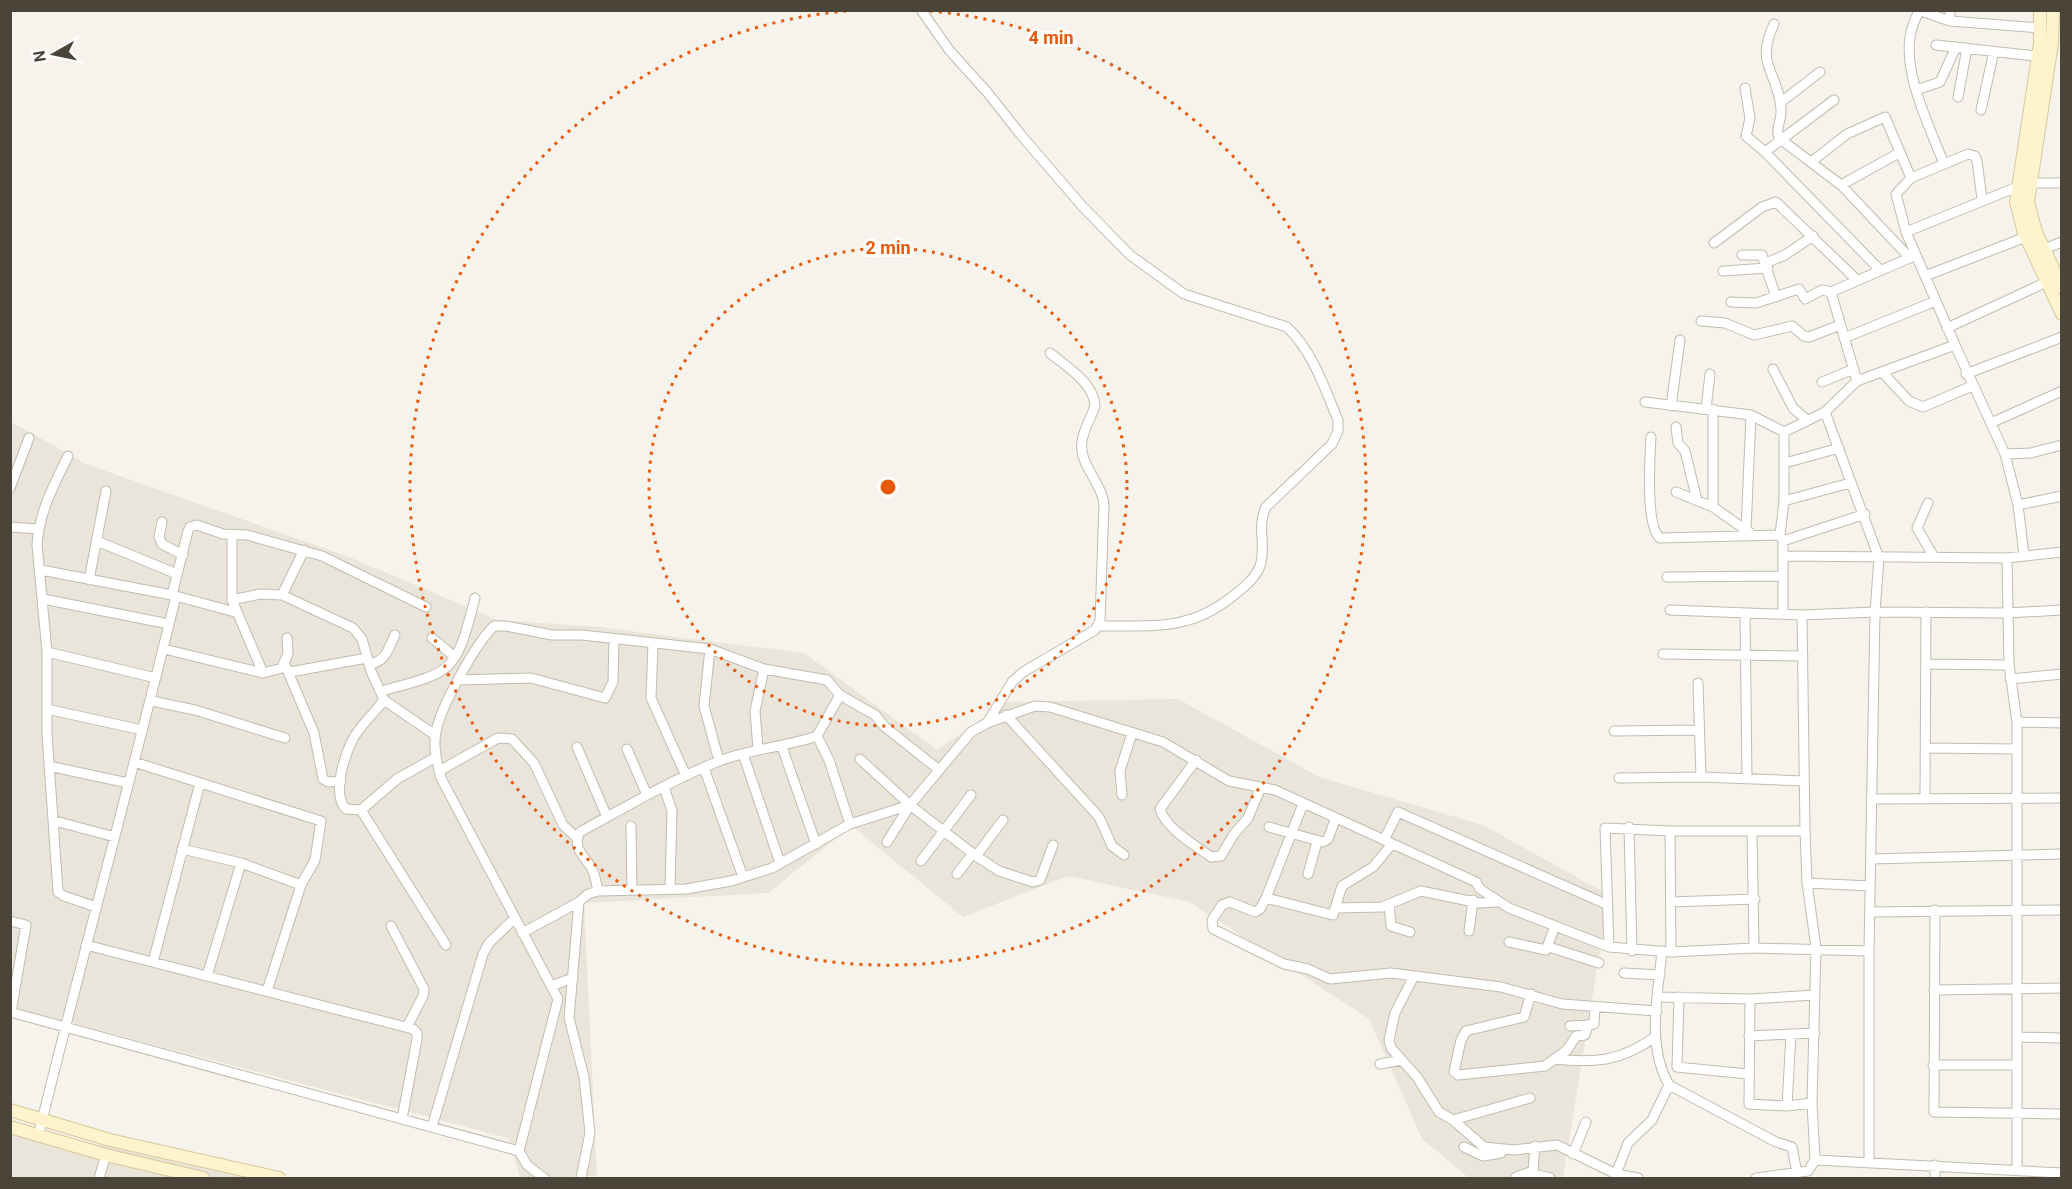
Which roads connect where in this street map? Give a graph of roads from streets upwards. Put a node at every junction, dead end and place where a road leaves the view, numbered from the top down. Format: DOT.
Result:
graph roads {
  1 [pos="921,10"];
  2 [pos="1950,10"];
  3 [pos="2040,10"];
  4 [pos="2053,10"];
  5 [pos="1919,11"];
  6 [pos="1950,21"];
  7 [pos="1774,24"];
  8 [pos="2041,28"];
  9 [pos="1936,45"];
  10 [pos="1956,47"];
  11 [pos="1967,48"];
  12 [pos="1994,51"];
  13 [pos="2044,57"];
  14 [pos="1820,72"];
  15 [pos="1745,88"];
  16 [pos="1916,90"];
  17 [pos="1958,97"];
  18 [pos="1833,100"];
  19 [pos="1780,103"];
  20 [pos="1981,110"];
  21 [pos="1781,140"];
  22 [pos="1766,152"];
  23 [pos="1899,153"];
  24 [pos="1811,162"];
  25 [pos="1944,164"];
  26 [pos="1911,178"];
  27 [pos="2030,183"];
  28 [pos="2061,183"];
  29 [pos="1841,185"];
  30 [pos="2016,187"];
  31 [pos="1982,199"];
  32 [pos="1906,232"];
  33 [pos="1813,236"];
  34 [pos="2026,237"];
  35 [pos="2061,242"];
  36 [pos="1714,243"];
  37 [pos="2044,249"];
  38 [pos="1742,255"];
  39 [pos="1913,257"];
  40 [pos="1767,266"];
  41 [pos="1880,270"];
  42 [pos="1723,271"];
  43 [pos="1925,276"];
  44 [pos="1856,279"];
  45 [pos="2055,282"];
  46 [pos="1831,292"];
  47 [pos="1776,297"];
  48 [pos="1936,301"];
  49 [pos="1731,302"];
  50 [pos="2061,314"];
  51 [pos="1701,321"];
  52 [pos="1840,325"];
  53 [pos="1947,328"];
  54 [pos="2061,337"];
  55 [pos="1844,338"];
  56 [pos="1680,340"];
  57 [pos="1954,345"];
  58 [pos="1050,353"];
  59 [pos="1773,369"];
  60 [pos="1854,369"];
  61 [pos="1882,372"];
  62 [pos="1710,374"];
  63 [pos="1966,374"];
  64 [pos="1857,381"];
  65 [pos="1822,382"];
  66 [pos="1972,386"];
  67 [pos="2061,391"];
  68 [pos="1645,402"];
  69 [pos="1671,406"];
  70 [pos="1710,409"];
  71 [pos="1825,412"];
  72 [pos="1751,415"];
  73 [pos="1807,420"];
  74 [pos="1991,423"];
  75 [pos="1676,427"];
  76 [pos="1784,432"];
  77 [pos="1651,436"];
  78 [pos="29,438"];
  79 [pos="2061,445"];
  80 [pos="1839,448"];
  81 [pos="2005,454"];
  82 [pos="68,456"];
  83 [pos="1785,463"];
  84 [pos="1850,483"];
  85 [pos="10,488"];
  86 [pos="106,491"];
  87 [pos="1676,492"];
  88 [pos="2061,496"];
  89 [pos="1697,500"];
  90 [pos="1784,501"];
  91 [pos="1928,503"];
  92 [pos="2018,505"];
  93 [pos="1713,507"];
  94 [pos="1865,514"];
  95 [pos="162,522"];
  96 [pos="10,527"];
  97 [pos="38,528"];
  98 [pos="1746,530"];
  99 [pos="232,535"];
  100 [pos="1754,536"];
  101 [pos="1782,538"];
  102 [pos="97,541"];
  103 [pos="304,550"];
  104 [pos="2061,552"];
  105 [pos="183,555"];
  106 [pos="1783,555"];
  107 [pos="2024,555"];
  108 [pos="1934,557"];
  109 [pos="1879,558"];
  110 [pos="2007,558"];
  111 [pos="41,570"];
  112 [pos="177,574"];
  113 [pos="1783,576"];
  114 [pos="1667,577"];
  115 [pos="89,580"];
  116 [pos="174,596"];
  117 [pos="282,596"];
  118 [pos="475,598"];
  119 [pos="43,599"];
  120 [pos="232,600"];
  121 [pos="426,608"];
  122 [pos="1670,610"];
  123 [pos="2061,610"];
  124 [pos="235,612"];
  125 [pos="1875,612"];
  126 [pos="1926,612"];
  127 [pos="1745,613"];
  128 [pos="1783,613"];
  129 [pos="2007,613"];
  130 [pos="1802,615"];
  131 [pos="169,624"];
  132 [pos="1099,626"];
  133 [pos="395,635"];
  134 [pos="287,638"];
  135 [pos="432,638"];
  136 [pos="614,640"];
  137 [pos="653,644"];
  138 [pos="164,649"];
  139 [pos="710,649"];
  140 [pos="47,652"];
  141 [pos="1747,653"];
  142 [pos="1663,654"];
  143 [pos="1803,656"];
  144 [pos="455,657"];
  145 [pos="368,661"];
  146 [pos="1927,664"];
  147 [pos="2008,665"];
  148 [pos="764,669"];
  149 [pos="286,670"];
  150 [pos="262,673"];
  151 [pos="2061,674"];
  152 [pos="156,678"];
  153 [pos="2010,679"];
  154 [pos="460,680"];
  155 [pos="1698,683"];
  156 [pos="840,695"];
  157 [pos="383,696"];
  158 [pos="152,701"];
  159 [pos="47,709"];
  160 [pos="1006,715"];
  161 [pos="2017,722"];
  162 [pos="987,723"];
  163 [pos="2061,723"];
  164 [pos="142,730"];
  165 [pos="1614,730"];
  166 [pos="1699,730"];
  167 [pos="1132,733"];
  168 [pos="435,735"];
  169 [pos="817,736"];
  170 [pos="285,738"];
  171 [pos="577,747"];
  172 [pos="782,747"];
  173 [pos="1928,748"];
  174 [pos="627,749"];
  175 [pos="2017,749"];
  176 [pos="758,750"];
  177 [pos="743,756"];
  178 [pos="436,757"];
  179 [pos="860,759"];
  180 [pos="1196,760"];
  181 [pos="719,761"];
  182 [pos="134,762"];
  183 [pos="49,766"];
  184 [pos="938,769"];
  185 [pos="705,770"];
  186 [pos="439,771"];
  187 [pos="686,777"];
  188 [pos="1701,777"];
  189 [pos="1619,778"];
  190 [pos="1747,778"];
  191 [pos="341,780"];
  192 [pos="1804,781"];
  193 [pos="128,783"];
  194 [pos="200,783"];
  195 [pos="1261,788"];
  196 [pos="665,789"];
  197 [pos="647,795"];
  198 [pos="971,795"];
  199 [pos="1122,795"];
  200 [pos="2017,797"];
  201 [pos="1925,798"];
  202 [pos="2061,798"];
  203 [pos="1871,799"];
  204 [pos="1303,804"];
  205 [pos="910,805"];
  206 [pos="361,810"];
  207 [pos="607,817"];
  208 [pos="1003,820"];
  209 [pos="1335,820"];
  210 [pos="55,821"];
  211 [pos="850,825"];
  212 [pos="631,826"];
  213 [pos="1269,827"];
  214 [pos="1629,827"];
  215 [pos="1670,831"];
  216 [pos="1752,831"];
  217 [pos="1804,831"];
  218 [pos="943,832"];
  219 [pos="1290,833"];
  220 [pos="114,837"];
  221 [pos="887,842"];
  222 [pos="1317,842"];
  223 [pos="1388,842"];
  224 [pos="816,844"];
  225 [pos="578,845"];
  226 [pos="1053,845"];
  227 [pos="182,849"];
  228 [pos="2061,854"];
  229 [pos="975,855"];
  230 [pos="1124,855"];
  231 [pos="2015,856"];
  232 [pos="1871,859"];
  233 [pos="921,861"];
  234 [pos="241,863"];
  235 [pos="780,863"];
  236 [pos="957,874"];
  237 [pos="1308,874"];
  238 [pos="743,877"];
  239 [pos="1807,883"];
  240 [pos="301,885"];
  241 [pos="1870,886"];
  242 [pos="670,889"];
  243 [pos="632,890"];
  244 [pos="598,891"];
  245 [pos="1266,897"];
  246 [pos="1755,899"];
  247 [pos="1473,900"];
  248 [pos="579,902"];
  249 [pos="1497,902"];
  250 [pos="1671,902"];
  251 [pos="1389,904"];
  252 [pos="1608,905"];
  253 [pos="96,907"];
  254 [pos="1336,908"];
  255 [pos="2017,909"];
  256 [pos="1935,910"];
  257 [pos="2061,910"];
  258 [pos="1870,912"];
  259 [pos="514,918"];
  260 [pos="10,921"];
  261 [pos="391,926"];
  262 [pos="1555,926"];
  263 [pos="1469,931"];
  264 [pos="1410,932"];
  265 [pos="522,933"];
  266 [pos="1509,942"];
  267 [pos="86,945"];
  268 [pos="446,945"];
  269 [pos="1549,947"];
  270 [pos="1609,947"];
  271 [pos="1754,948"];
  272 [pos="1816,948"];
  273 [pos="1632,951"];
  274 [pos="1869,951"];
  275 [pos="1666,952"];
  276 [pos="153,962"];
  277 [pos="1599,963"];
  278 [pos="1624,973"];
  279 [pos="1660,975"];
  280 [pos="207,976"];
  281 [pos="1414,976"];
  282 [pos="573,978"];
  283 [pos="551,986"];
  284 [pos="2061,988"];
  285 [pos="2017,989"];
  286 [pos="1934,990"];
  287 [pos="267,991"];
  288 [pos="1531,994"];
  289 [pos="1815,995"];
  290 [pos="1659,997"];
  291 [pos="1679,997"];
  292 [pos="558,999"];
  293 [pos="1750,999"];
  294 [pos="1595,1007"];
  295 [pos="1657,1011"];
  296 [pos="11,1012"];
  297 [pos="569,1018"];
  298 [pos="1588,1025"];
  299 [pos="66,1026"];
  300 [pos="1570,1026"];
  301 [pos="407,1027"];
  302 [pos="1791,1034"];
  303 [pos="1815,1034"];
  304 [pos="1749,1036"];
  305 [pos="1654,1037"];
  306 [pos="2017,1037"];
  307 [pos="2061,1038"];
  308 [pos="1554,1059"];
  309 [pos="1402,1060"];
  310 [pos="1380,1064"];
  311 [pos="1933,1065"];
  312 [pos="2017,1065"];
  313 [pos="1748,1074"];
  314 [pos="1669,1085"];
  315 [pos="1530,1098"];
  316 [pos="1812,1103"];
  317 [pos="1787,1106"];
  318 [pos="10,1110"];
  319 [pos="2017,1112"];
  320 [pos="2061,1114"];
  321 [pos="402,1119"];
  322 [pos="1453,1120"];
  323 [pos="42,1121"];
  324 [pos="1586,1122"];
  325 [pos="429,1126"];
  326 [pos="10,1127"];
  327 [pos="38,1137"];
  328 [pos="1535,1146"];
  329 [pos="1464,1147"];
  330 [pos="1514,1150"];
  331 [pos="519,1151"];
  332 [pos="1573,1154"];
  333 [pos="106,1155"];
  334 [pos="1815,1161"];
  335 [pos="1869,1162"];
  336 [pos="1935,1165"];
  337 [pos="1968,1167"];
  338 [pos="2017,1170"];
  339 [pos="1529,1173"];
  340 [pos="2061,1173"];
  341 [pos="157,1174"];
  342 [pos="1616,1174"];
  343 [pos="1791,1175"];
  344 [pos="1811,1175"];
  345 [pos="2032,1175"];
  346 [pos="1516,1177"];
  347 [pos="99,1179"];
  348 [pos="203,1179"];
  349 [pos="279,1179"];
  350 [pos="544,1179"];
  351 [pos="581,1179"];
  352 [pos="1550,1179"];
  353 [pos="1638,1179"];
  354 [pos="1756,1179"];
  355 [pos="1935,1179"];
  356 [pos="1968,1179"];
  1 -- 132 [label="street"];
  2 -- 6 [label="street"];
  3 -- 8 [label="street"];
  4 -- 13 [label="street"];
  5 -- 6 [label="street"];
  5 -- 16 [label="street"];
  6 -- 8 [label="street"];
  7 -- 19 [label="street"];
  8 -- 13 [label="street"];
  9 -- 10 [label="street"];
  10 -- 11 [label="street"];
  10 -- 16 [label="street"];
  11 -- 12 [label="street"];
  11 -- 17 [label="street"];
  12 -- 13 [label="street"];
  12 -- 20 [label="street"];
  13 -- 27 [label="street"];
  13 -- 30 [label="street"];
  14 -- 19 [label="street"];
  15 -- 22 [label="street"];
  16 -- 25 [label="street"];
  18 -- 21 [label="street"];
  19 -- 21 [label="street"];
  21 -- 22 [label="street"];
  21 -- 24 [label="street"];
  22 -- 41 [label="street"];
  23 -- 24 [label="street"];
  23 -- 26 [label="street"];
  23 -- 29 [label="street"];
  24 -- 29 [label="street"];
  25 -- 26 [label="street"];
  25 -- 31 [label="street"];
  26 -- 32 [label="street"];
  27 -- 28 [label="street"];
  27 -- 30 [label="street"];
  27 -- 37 [label="street"];
  29 -- 39 [label="street"];
  30 -- 31 [label="street"];
  30 -- 34 [label="street"];
  31 -- 32 [label="street"];
  32 -- 39 [label="street"];
  33 -- 36 [label="street"];
  33 -- 40 [label="street"];
  33 -- 44 [label="street"];
  34 -- 43 [label="street"];
  34 -- 45 [label="street"];
  35 -- 37 [label="street"];
  37 -- 45 [label="street"];
  38 -- 40 [label="street"];
  39 -- 41 [label="street"];
  39 -- 43 [label="street"];
  40 -- 42 [label="street"];
  40 -- 47 [label="street"];
  41 -- 44 [label="street"];
  43 -- 48 [label="street"];
  44 -- 46 [label="street"];
  45 -- 50 [label="street"];
  45 -- 53 [label="street"];
  46 -- 47 [label="street"];
  46 -- 52 [label="street"];
  47 -- 49 [label="street"];
  48 -- 53 [label="street"];
  48 -- 55 [label="street"];
  51 -- 52 [label="street"];
  52 -- 55 [label="street"];
  53 -- 57 [label="street"];
  54 -- 63 [label="street"];
  55 -- 60 [label="street"];
  56 -- 69 [label="street"];
  57 -- 61 [label="street"];
  57 -- 63 [label="street"];
  58 -- 132 [label="street"];
  59 -- 73 [label="street"];
  60 -- 64 [label="street"];
  60 -- 65 [label="street"];
  61 -- 64 [label="street"];
  61 -- 66 [label="street"];
  62 -- 70 [label="street"];
  63 -- 66 [label="street"];
  64 -- 71 [label="street"];
  66 -- 74 [label="street"];
  67 -- 74 [label="street"];
  68 -- 69 [label="street"];
  69 -- 70 [label="street"];
  70 -- 72 [label="street"];
  70 -- 93 [label="street"];
  71 -- 73 [label="street"];
  71 -- 80 [label="street"];
  72 -- 76 [label="street"];
  72 -- 98 [label="street"];
  73 -- 76 [label="street"];
  74 -- 81 [label="street"];
  75 -- 89 [label="street"];
  76 -- 83 [label="street"];
  77 -- 100 [label="street"];
  78 -- 85 [label="street"];
  79 -- 81 [label="street"];
  80 -- 83 [label="street"];
  80 -- 84 [label="street"];
  81 -- 92 [label="street"];
  82 -- 97 [label="street"];
  83 -- 90 [label="street"];
  84 -- 90 [label="street"];
  84 -- 94 [label="street"];
  86 -- 102 [label="street"];
  87 -- 89 [label="street"];
  88 -- 92 [label="street"];
  89 -- 93 [label="street"];
  90 -- 101 [label="street"];
  91 -- 108 [label="street"];
  92 -- 107 [label="street"];
  93 -- 98 [label="street"];
  94 -- 101 [label="street"];
  94 -- 109 [label="street"];
  95 -- 105 [label="street"];
  96 -- 97 [label="street"];
  97 -- 111 [label="street"];
  98 -- 100 [label="street"];
  99 -- 103 [label="street"];
  99 -- 105 [label="street"];
  99 -- 120 [label="street"];
  100 -- 101 [label="street"];
  101 -- 106 [label="street"];
  102 -- 112 [label="street"];
  102 -- 115 [label="street"];
  103 -- 117 [label="street"];
  103 -- 121 [label="street"];
  104 -- 107 [label="street"];
  105 -- 112 [label="street"];
  106 -- 109 [label="street"];
  106 -- 113 [label="street"];
  107 -- 110 [label="street"];
  108 -- 109 [label="street"];
  108 -- 110 [label="street"];
  109 -- 125 [label="street"];
  110 -- 129 [label="street"];
  111 -- 115 [label="street"];
  111 -- 119 [label="street"];
  112 -- 116 [label="street"];
  113 -- 114 [label="street"];
  113 -- 128 [label="street"];
  115 -- 116 [label="street"];
  116 -- 124 [label="street"];
  116 -- 131 [label="street"];
  117 -- 120 [label="street"];
  117 -- 145 [label="street"];
  118 -- 144 [label="street"];
  119 -- 131 [label="street"];
  119 -- 140 [label="street"];
  120 -- 124 [label="street"];
  122 -- 127 [label="street"];
  123 -- 129 [label="street"];
  124 -- 150 [label="street"];
  125 -- 126 [label="street"];
  125 -- 130 [label="street"];
  125 -- 203 [label="street"];
  126 -- 129 [label="street"];
  126 -- 146 [label="street"];
  127 -- 128 [label="street"];
  127 -- 141 [label="street"];
  128 -- 130 [label="street"];
  129 -- 147 [label="street"];
  130 -- 143 [label="street"];
  131 -- 138 [label="street"];
  132 -- 162 [label="street"];
  133 -- 145 [label="street"];
  134 -- 149 [label="street"];
  135 -- 144 [label="street"];
  136 -- 137 [label="street"];
  136 -- 154 [label="street"];
  136 -- 154 [label="street"];
  137 -- 139 [label="street"];
  137 -- 187 [label="street"];
  138 -- 150 [label="street"];
  138 -- 152 [label="street"];
  139 -- 148 [label="street"];
  139 -- 181 [label="street"];
  140 -- 152 [label="street"];
  140 -- 159 [label="street"];
  141 -- 142 [label="street"];
  141 -- 143 [label="street"];
  141 -- 190 [label="street"];
  143 -- 192 [label="street"];
  144 -- 157 [label="street"];
  145 -- 149 [label="street"];
  145 -- 157 [label="street"];
  146 -- 147 [label="street"];
  146 -- 173 [label="street"];
  147 -- 153 [label="street"];
  148 -- 156 [label="street"];
  148 -- 176 [label="street"];
  149 -- 150 [label="street"];
  149 -- 191 [label="street"];
  151 -- 153 [label="street"];
  152 -- 158 [label="street"];
  153 -- 161 [label="street"];
  154 -- 168 [label="street"];
  155 -- 166 [label="street"];
  156 -- 169 [label="street"];
  156 -- 184 [label="street"];
  157 -- 168 [label="street"];
  157 -- 191 [label="street"];
  158 -- 164 [label="street"];
  158 -- 170 [label="street"];
  159 -- 164 [label="street"];
  159 -- 183 [label="street"];
  160 -- 162 [label="street"];
  160 -- 167 [label="street"];
  160 -- 230 [label="street"];
  161 -- 163 [label="street"];
  161 -- 175 [label="street"];
  162 -- 184 [label="street"];
  164 -- 182 [label="street"];
  165 -- 166 [label="street"];
  166 -- 188 [label="street"];
  167 -- 180 [label="street"];
  167 -- 199 [label="street"];
  168 -- 178 [label="street"];
  169 -- 172 [label="street"];
  169 -- 211 [label="street"];
  171 -- 207 [label="street"];
  172 -- 176 [label="street"];
  172 -- 224 [label="street"];
  173 -- 175 [label="street"];
  173 -- 201 [label="street"];
  174 -- 197 [label="street"];
  175 -- 200 [label="street"];
  176 -- 177 [label="street"];
  177 -- 181 [label="street"];
  177 -- 235 [label="street"];
  178 -- 186 [label="street"];
  178 -- 206 [label="street"];
  179 -- 205 [label="street"];
  180 -- 195 [label="street"];
  180 -- 195 [label="street"];
  181 -- 185 [label="street"];
  182 -- 193 [label="street"];
  182 -- 194 [label="street"];
  183 -- 193 [label="street"];
  183 -- 210 [label="street"];
  184 -- 205 [label="street"];
  185 -- 187 [label="street"];
  185 -- 238 [label="street"];
  186 -- 225 [label="street"];
  186 -- 259 [label="street"];
  187 -- 196 [label="street"];
  188 -- 189 [label="street"];
  188 -- 190 [label="street"];
  190 -- 192 [label="street"];
  191 -- 206 [label="street"];
  192 -- 217 [label="street"];
  193 -- 220 [label="street"];
  194 -- 227 [label="street"];
  194 -- 240 [label="street"];
  195 -- 204 [label="street"];
  196 -- 197 [label="street"];
  196 -- 242 [label="street"];
  197 -- 207 [label="street"];
  198 -- 218 [label="street"];
  200 -- 201 [label="street"];
  200 -- 202 [label="street"];
  200 -- 231 [label="street"];
  201 -- 203 [label="street"];
  203 -- 232 [label="street"];
  204 -- 209 [label="street"];
  204 -- 219 [label="street"];
  205 -- 211 [label="street"];
  205 -- 218 [label="street"];
  205 -- 221 [label="street"];
  206 -- 268 [label="street"];
  207 -- 225 [label="street"];
  208 -- 229 [label="street"];
  209 -- 222 [label="street"];
  209 -- 223 [label="street"];
  210 -- 220 [label="street"];
  210 -- 253 [label="street"];
  211 -- 224 [label="street"];
  212 -- 243 [label="street"];
  213 -- 219 [label="street"];
  214 -- 215 [label="street"];
  214 -- 252 [label="street"];
  214 -- 273 [label="street"];
  215 -- 216 [label="street"];
  215 -- 250 [label="street"];
  216 -- 217 [label="street"];
  216 -- 246 [label="street"];
  217 -- 239 [label="street"];
  218 -- 229 [label="street"];
  218 -- 233 [label="street"];
  219 -- 222 [label="street"];
  219 -- 245 [label="street"];
  220 -- 253 [label="street"];
  222 -- 237 [label="street"];
  223 -- 249 [label="street"];
  223 -- 252 [label="street"];
  223 -- 254 [label="street"];
  224 -- 235 [label="street"];
  225 -- 244 [label="street"];
  226 -- 229 [label="street"];
  227 -- 234 [label="street"];
  227 -- 276 [label="street"];
  228 -- 231 [label="street"];
  229 -- 236 [label="street"];
  231 -- 232 [label="street"];
  231 -- 255 [label="street"];
  232 -- 241 [label="street"];
  234 -- 240 [label="street"];
  234 -- 280 [label="street"];
  235 -- 238 [label="street"];
  238 -- 242 [label="street"];
  239 -- 241 [label="street"];
  239 -- 272 [label="street"];
  240 -- 287 [label="street"];
  241 -- 258 [label="street"];
  242 -- 243 [label="street"];
  243 -- 244 [label="street"];
  244 -- 248 [label="street"];
  245 -- 254 [label="street"];
  245 -- 281 [label="street"];
  246 -- 250 [label="street"];
  246 -- 271 [label="street"];
  247 -- 249 [label="street"];
  247 -- 251 [label="street"];
  247 -- 263 [label="street"];
  248 -- 265 [label="street"];
  248 -- 282 [label="street"];
  249 -- 262 [label="street"];
  250 -- 275 [label="street"];
  251 -- 254 [label="street"];
  251 -- 264 [label="street"];
  252 -- 270 [label="street"];
  253 -- 267 [label="street"];
  255 -- 256 [label="street"];
  255 -- 257 [label="street"];
  255 -- 285 [label="street"];
  256 -- 258 [label="street"];
  256 -- 286 [label="street"];
  258 -- 274 [label="street"];
  259 -- 265 [label="street"];
  259 -- 325 [label="street"];
  260 -- 296 [label="street"];
  261 -- 301 [label="street"];
  262 -- 269 [label="street"];
  262 -- 270 [label="street"];
  265 -- 283 [label="street"];
  266 -- 269 [label="street"];
  267 -- 276 [label="street"];
  267 -- 299 [label="street"];
  269 -- 277 [label="street"];
  270 -- 273 [label="street"];
  271 -- 272 [label="street"];
  271 -- 275 [label="street"];
  272 -- 274 [label="street"];
  272 -- 289 [label="street"];
  273 -- 275 [label="street"];
  274 -- 335 [label="street"];
  275 -- 279 [label="street"];
  276 -- 280 [label="street"];
  278 -- 279 [label="street"];
  279 -- 290 [label="street"];
  280 -- 287 [label="street"];
  281 -- 288 [label="street"];
  281 -- 309 [label="street"];
  282 -- 283 [label="street"];
  282 -- 297 [label="street"];
  283 -- 292 [label="street"];
  284 -- 285 [label="street"];
  285 -- 286 [label="street"];
  285 -- 306 [label="street"];
  286 -- 311 [label="street"];
  287 -- 301 [label="street"];
  288 -- 294 [label="street"];
  288 -- 308 [label="street"];
  289 -- 293 [label="street"];
  289 -- 303 [label="street"];
  290 -- 291 [label="street"];
  290 -- 295 [label="street"];
  291 -- 293 [label="street"];
  291 -- 313 [label="street"];
  292 -- 297 [label="street"];
  292 -- 331 [label="street"];
  293 -- 304 [label="street"];
  294 -- 295 [label="street"];
  294 -- 298 [label="street"];
  295 -- 305 [label="street"];
  296 -- 299 [label="street"];
  297 -- 351 [label="street"];
  298 -- 300 [label="street"];
  298 -- 308 [label="street"];
  299 -- 321 [label="street"];
  299 -- 323 [label="street"];
  301 -- 321 [label="street"];
  302 -- 303 [label="street"];
  302 -- 304 [label="street"];
  302 -- 317 [label="street"];
  303 -- 316 [label="street"];
  304 -- 313 [label="street"];
  305 -- 308 [label="street"];
  305 -- 314 [label="street"];
  306 -- 307 [label="street"];
  306 -- 312 [label="street"];
  309 -- 310 [label="street"];
  309 -- 322 [label="street"];
  311 -- 312 [label="street"];
  311 -- 319 [label="street"];
  312 -- 319 [label="street"];
  313 -- 317 [label="street"];
  314 -- 342 [label="street"];
  314 -- 343 [label="street"];
  315 -- 322 [label="street"];
  316 -- 317 [label="street"];
  316 -- 334 [label="street"];
  318 -- 323 [label="street"];
  319 -- 320 [label="street"];
  319 -- 338 [label="street"];
  321 -- 325 [label="street"];
  322 -- 330 [label="street"];
  323 -- 327 [label="street"];
  323 -- 349 [label="street"];
  324 -- 332 [label="street"];
  325 -- 331 [label="street"];
  326 -- 327 [label="street"];
  327 -- 333 [label="street"];
  328 -- 330 [label="street"];
  328 -- 332 [label="street"];
  328 -- 339 [label="street"];
  329 -- 330 [label="street"];
  331 -- 350 [label="street"];
  332 -- 342 [label="street"];
  333 -- 341 [label="street"];
  333 -- 347 [label="street"];
  334 -- 335 [label="street"];
  334 -- 344 [label="street"];
  335 -- 336 [label="street"];
  336 -- 337 [label="street"];
  336 -- 355 [label="street"];
  337 -- 338 [label="street"];
  337 -- 356 [label="street"];
  338 -- 345 [label="street"];
  339 -- 346 [label="street"];
  339 -- 352 [label="street"];
  340 -- 345 [label="street"];
  341 -- 348 [label="street"];
  342 -- 353 [label="street"];
  343 -- 344 [label="street"];
  343 -- 354 [label="street"];
}
